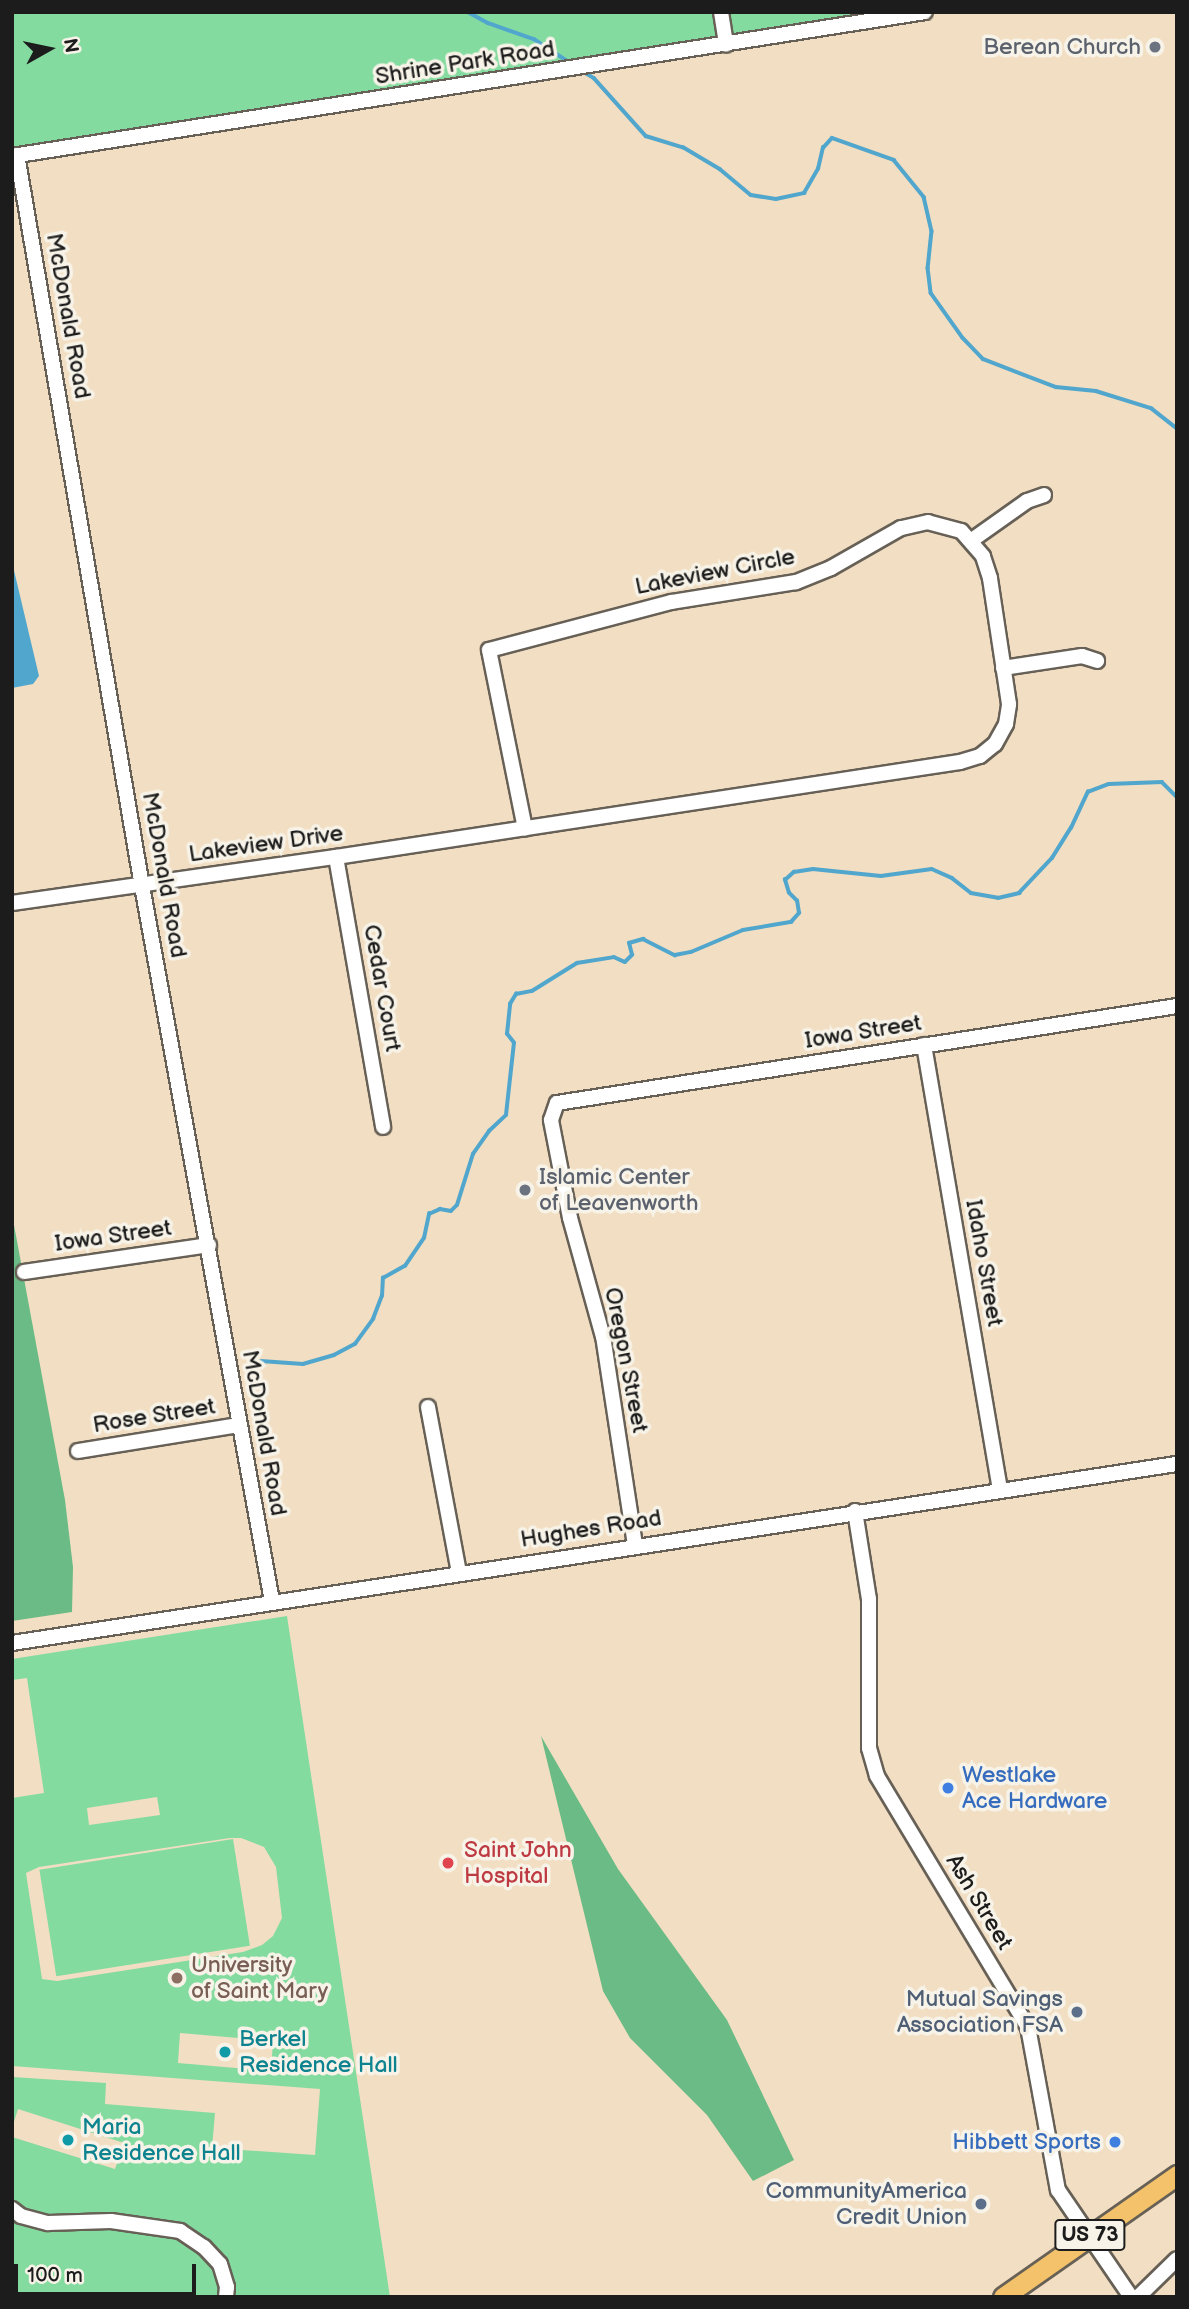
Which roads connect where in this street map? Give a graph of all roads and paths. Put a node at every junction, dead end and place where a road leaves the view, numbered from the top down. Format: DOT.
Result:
graph roads {
  1 [pos="721,12"];
  2 [pos="925,12"];
  3 [pos="726,45"];
  4 [pos="14,156"];
  5 [pos="1044,495"];
  6 [pos="972,540"];
  7 [pos="1097,661"];
  8 [pos="1003,668"];
  9 [pos="525,828"];
  10 [pos="336,857"];
  11 [pos="142,886"];
  12 [pos="12,903"];
  13 [pos="1177,1006"];
  14 [pos="924,1045"];
  15 [pos="557,1103"];
  16 [pos="383,1127"];
  17 [pos="209,1245"];
  18 [pos="24,1272"];
  19 [pos="428,1408"];
  20 [pos="239,1425"];
  21 [pos="78,1451"];
  22 [pos="1177,1464"];
  23 [pos="1000,1489"];
  24 [pos="855,1511"];
  25 [pos="635,1545"];
  26 [pos="458,1573"];
  27 [pos="272,1601"];
  28 [pos="12,1643"];
  29 [pos="1177,2175"];
  30 [pos="12,2208"];
  31 [pos="1088,2236"];
  32 [pos="1177,2259"];
  33 [pos="226,2297"];
  34 [pos="1003,2297"];
  35 [pos="1131,2297"];
  36 [pos="1138,2297"];
  1 -- 3 [label="street"];
  2 -- 3 [label="street, Shrine Park Road"];
  3 -- 4 [label="street, Shrine Park Road"];
  4 -- 11 [label="street, McDonald Road"];
  5 -- 6 [label="street"];
  6 -- 8 [label="street"];
  6 -- 9 [label="street, Lakeview Circle"];
  7 -- 8 [label="street"];
  8 -- 9 [label="street"];
  9 -- 10 [label="street, Lakeview Drive"];
  10 -- 11 [label="street, Lakeview Drive"];
  10 -- 16 [label="street, Cedar Court"];
  11 -- 12 [label="street, Lakeview Drive"];
  11 -- 17 [label="street, McDonald Road"];
  13 -- 14 [label="street, Iowa Street"];
  14 -- 15 [label="street, Iowa Street"];
  14 -- 23 [label="street, Idaho Street"];
  15 -- 25 [label="street, Oregon Street"];
  17 -- 18 [label="street, Iowa Street"];
  17 -- 20 [label="street, McDonald Road"];
  19 -- 26 [label="street"];
  20 -- 21 [label="street, Rose Street"];
  20 -- 27 [label="street, McDonald Road"];
  22 -- 23 [label="street, Hughes Road"];
  23 -- 24 [label="street, Hughes Road"];
  24 -- 25 [label="street, Hughes Road"];
  24 -- 31 [label="street, Ash Street"];
  25 -- 26 [label="street, Hughes Road"];
  26 -- 27 [label="street, Hughes Road"];
  27 -- 28 [label="street, Hughes Road"];
  29 -- 31 [label="highway, US 73"];
  30 -- 33 [label="street"];
  31 -- 34 [label="highway, US 73"];
  31 -- 35 [label="street, Ash Street"];
  32 -- 36 [label="street"];
}
